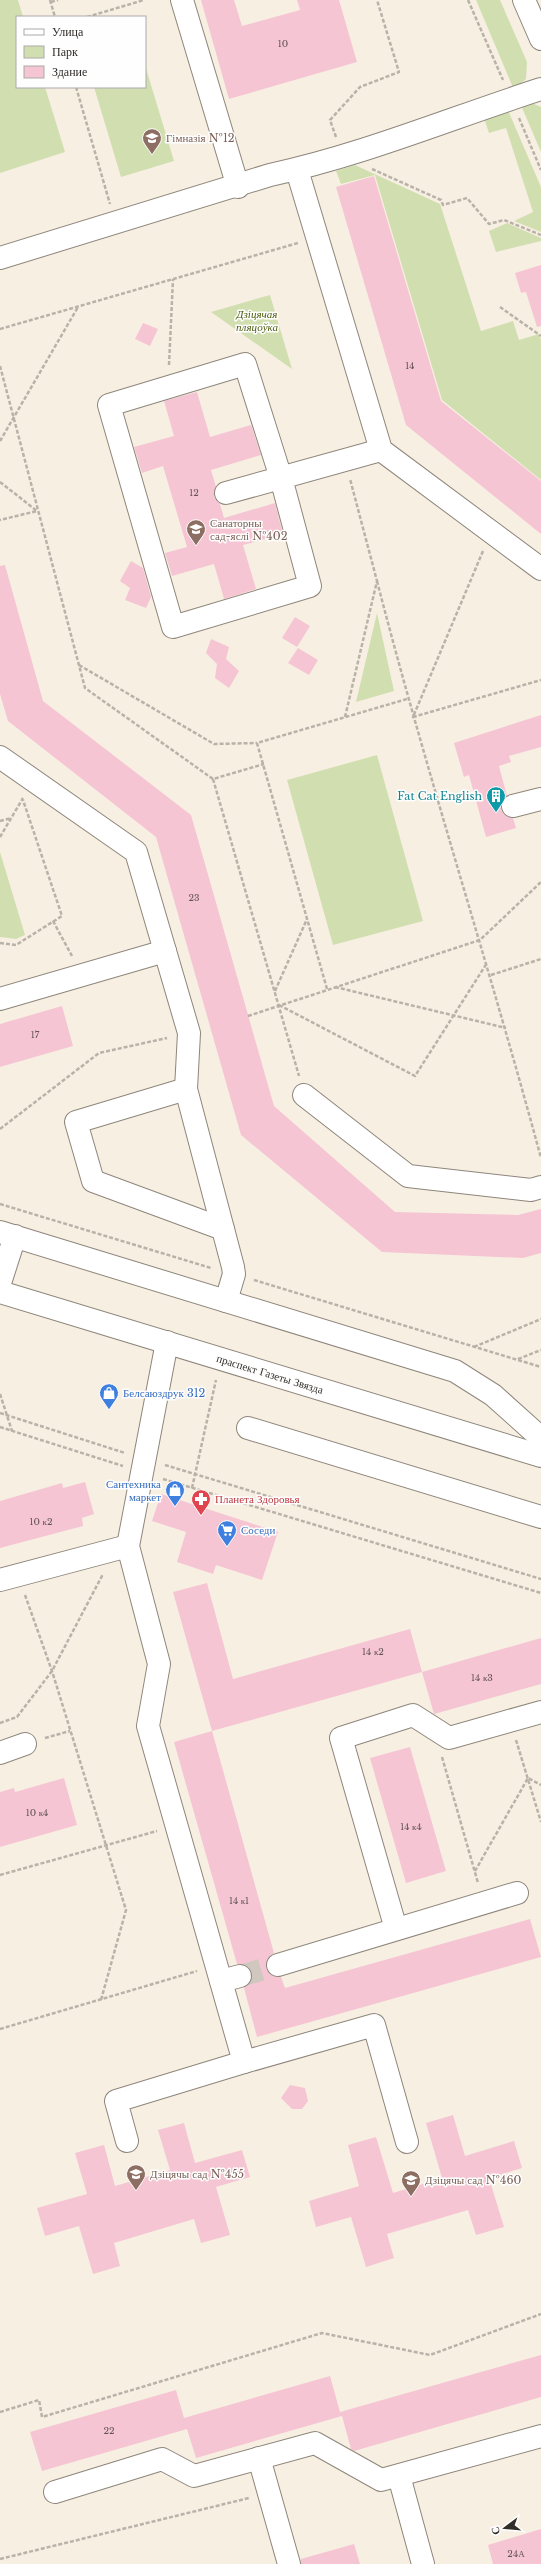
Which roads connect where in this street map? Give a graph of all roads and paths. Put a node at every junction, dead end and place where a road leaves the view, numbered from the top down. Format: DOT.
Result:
graph roads {
  1 [pos="58,0"];
  2 [pos="144,0"];
  3 [pos="182,0"];
  4 [pos="377,0"];
  5 [pos="524,0"];
  6 [pos="50,1"];
  7 [pos="55,16"];
  8 [pos="90,16"];
  9 [pos="541,39"];
  10 [pos="76,88"];
  11 [pos="541,88"];
  12 [pos="342,155"];
  13 [pos="371,168"];
  14 [pos="297,170"];
  15 [pos="238,186"];
  16 [pos="115,222"];
  17 [pos="541,235"];
  18 [pos="316,238"];
  19 [pos="0,258"];
  20 [pos="173,279"];
  21 [pos="78,307"];
  22 [pos="500,307"];
  23 [pos="0,329"];
  24 [pos="541,336"];
  25 [pos="0,366"];
  26 [pos="168,388"];
  27 [pos="15,416"];
  28 [pos="0,441"];
  29 [pos="381,450"];
  30 [pos="345,460"];
  31 [pos="281,478"];
  32 [pos="0,482"];
  33 [pos="226,493"];
  34 [pos="37,511"];
  35 [pos="0,520"];
  36 [pos="491,531"];
  37 [pos="541,569"];
  38 [pos="377,581"];
  39 [pos="79,664"];
  40 [pos="541,680"];
  41 [pos="407,699"];
  42 [pos="413,717"];
  43 [pos="345,718"];
  44 [pos="257,743"];
  45 [pos="0,757"];
  46 [pos="264,764"];
  47 [pos="213,778"];
  48 [pos="541,799"];
  49 [pos="513,806"];
  50 [pos="11,818"];
  51 [pos="0,821"];
  52 [pos="0,837"];
  53 [pos="541,882"];
  54 [pos="307,919"];
  55 [pos="53,921"];
  56 [pos="480,940"];
  57 [pos="0,943"];
  58 [pos="165,951"];
  59 [pos="541,959"];
  60 [pos="487,963"];
  61 [pos="82,975"];
  62 [pos="491,975"];
  63 [pos="334,987"];
  64 [pos="327,989"];
  65 [pos="274,991"];
  66 [pos="0,999"];
  67 [pos="278,1005"];
  68 [pos="248,1016"];
  69 [pos="453,1017"];
  70 [pos="506,1028"];
  71 [pos="188,1033"];
  72 [pos="186,1089"];
  73 [pos="304,1095"];
  74 [pos="0,1129"];
  75 [pos="541,1158"];
  76 [pos="541,1187"];
  77 [pos="0,1204"];
  78 [pos="223,1229"];
  79 [pos="7,1234"];
  80 [pos="234,1274"];
  81 [pos="0,1283"];
  82 [pos="0,1292"];
  83 [pos="233,1303"];
  84 [pos="541,1319"];
  85 [pos="167,1342"];
  86 [pos="473,1347"];
  87 [pos="541,1350"];
  88 [pos="518,1359"];
  89 [pos="541,1367"];
  90 [pos="216,1380"];
  91 [pos="0,1394"];
  92 [pos="0,1413"];
  93 [pos="7,1415"];
  94 [pos="0,1427"];
  95 [pos="248,1428"];
  96 [pos="12,1431"];
  97 [pos="541,1438"];
  98 [pos="541,1456"];
  99 [pos="143,1466"];
  100 [pos="196,1474"];
  101 [pos="192,1488"];
  102 [pos="541,1517"];
  103 [pos="122,1547"];
  104 [pos="9,1578"];
  105 [pos="541,1579"];
  106 [pos="541,1593"];
  107 [pos="52,1671"];
  108 [pos="541,1712"];
  109 [pos="511,1721"];
  110 [pos="0,1722"];
  111 [pos="434,1728"];
  112 [pos="70,1731"];
  113 [pos="25,1744"];
  114 [pos="0,1753"];
  115 [pos="528,1778"];
  116 [pos="541,1785"];
  117 [pos="541,1822"];
  118 [pos="176,1825"];
  119 [pos="106,1846"];
  120 [pos="475,1871"];
  121 [pos="0,1875"];
  122 [pos="517,1893"];
  123 [pos="484,1903"];
  124 [pos="396,1929"];
  125 [pos="278,1964"];
  126 [pos="226,1974"];
  127 [pos="101,2000"];
  128 [pos="0,2029"];
  129 [pos="244,2062"];
  130 [pos="127,2141"];
  131 [pos="407,2142"];
  132 [pos="541,2314"];
  133 [pos="0,2412"];
  134 [pos="541,2436"];
  135 [pos="259,2458"];
  136 [pos="399,2476"];
  137 [pos="55,2492"];
  138 [pos="269,2494"];
  139 [pos="0,2559"];
  140 [pos="289,2564"];
  141 [pos="423,2564"];
  1 -- 6 [label="path"];
  2 -- 8 [label="path"];
  3 -- 15 [label="main road"];
  4 -- 12 [label="path"];
  5 -- 9 [label="main road"];
  6 -- 7 [label="path"];
  10 -- 16 [label="path"];
  11 -- 12 [label="main road"];
  12 -- 14 [label="main road"];
  13 -- 17 [label="path"];
  14 -- 15 [label="main road"];
  14 -- 18 [label="main road"];
  15 -- 16 [label="main road"];
  16 -- 19 [label="main road"];
  18 -- 20 [label="path"];
  18 -- 29 [label="main road"];
  20 -- 21 [label="path"];
  20 -- 26 [label="path"];
  21 -- 23 [label="path"];
  21 -- 27 [label="path"];
  22 -- 24 [label="path"];
  25 -- 27 [label="path"];
  26 -- 31 [label="main road"];
  26 -- 31 [label="main road"];
  27 -- 28 [label="path"];
  27 -- 34 [label="path"];
  29 -- 30 [label="main road"];
  29 -- 36 [label="main road"];
  30 -- 31 [label="main road"];
  30 -- 38 [label="path"];
  31 -- 33 [label="main road"];
  32 -- 34 [label="path"];
  34 -- 35 [label="path"];
  34 -- 39 [label="path"];
  36 -- 37 [label="main road"];
  36 -- 42 [label="path"];
  38 -- 41 [label="path"];
  38 -- 43 [label="path"];
  39 -- 44 [label="path"];
  39 -- 47 [label="path"];
  40 -- 42 [label="path"];
  41 -- 42 [label="path"];
  41 -- 43 [label="path"];
  42 -- 56 [label="path"];
  43 -- 44 [label="path"];
  44 -- 46 [label="path"];
  45 -- 58 [label="main road"];
  46 -- 47 [label="path"];
  46 -- 54 [label="path"];
  47 -- 65 [label="path"];
  48 -- 49 [label="main road"];
  50 -- 51 [label="path"];
  50 -- 52 [label="path"];
  50 -- 55 [label="path"];
  53 -- 56 [label="path"];
  54 -- 64 [label="path"];
  54 -- 65 [label="path"];
  55 -- 57 [label="path"];
  55 -- 61 [label="path"];
  56 -- 60 [label="path"];
  56 -- 63 [label="path"];
  58 -- 61 [label="main road"];
  58 -- 71 [label="main road"];
  59 -- 62 [label="path"];
  60 -- 62 [label="path"];
  60 -- 69 [label="path"];
  61 -- 66 [label="main road"];
  62 -- 70 [label="path"];
  63 -- 64 [label="path"];
  63 -- 69 [label="path"];
  64 -- 67 [label="path"];
  65 -- 67 [label="path"];
  67 -- 68 [label="path"];
  67 -- 69 [label="path"];
  67 -- 73 [label="path"];
  69 -- 70 [label="path"];
  70 -- 75 [label="path"];
  71 -- 72 [label="main road"];
  71 -- 74 [label="path"];
  72 -- 78 [label="main road"];
  72 -- 78 [label="main road"];
  73 -- 76 [label="main road"];
  77 -- 80 [label="path"];
  78 -- 80 [label="main road"];
  79 -- 81 [label="main road"];
  79 -- 83 [label="main road"];
  80 -- 83 [label="main road"];
  80 -- 86 [label="path"];
  82 -- 85 [label="main road, праспект Газеты Звязда"];
  83 -- 97 [label="main road"];
  84 -- 86 [label="path"];
  85 -- 98 [label="main road, праспект Газеты Звязда"];
  85 -- 99 [label="main road"];
  86 -- 88 [label="path"];
  87 -- 88 [label="path"];
  88 -- 89 [label="path"];
  90 -- 100 [label="path"];
  91 -- 93 [label="path"];
  92 -- 93 [label="path"];
  93 -- 96 [label="path"];
  93 -- 99 [label="path"];
  94 -- 96 [label="path"];
  95 -- 102 [label="main road"];
  96 -- 99 [label="path"];
  99 -- 100 [label="path"];
  99 -- 101 [label="path"];
  99 -- 103 [label="main road"];
  100 -- 101 [label="path"];
  100 -- 105 [label="path"];
  101 -- 106 [label="path"];
  103 -- 104 [label="main road"];
  103 -- 107 [label="path"];
  103 -- 118 [label="main road"];
  104 -- 107 [label="path"];
  107 -- 110 [label="path"];
  107 -- 112 [label="path"];
  108 -- 109 [label="main road"];
  109 -- 111 [label="main road"];
  109 -- 115 [label="path"];
  111 -- 120 [label="path"];
  111 -- 124 [label="main road"];
  112 -- 113 [label="path"];
  112 -- 119 [label="path"];
  113 -- 114 [label="main road"];
  115 -- 116 [label="path"];
  115 -- 117 [label="path"];
  115 -- 120 [label="path"];
  118 -- 119 [label="path"];
  118 -- 126 [label="main road"];
  119 -- 121 [label="path"];
  119 -- 127 [label="path"];
  120 -- 123 [label="path"];
  122 -- 123 [label="main road"];
  123 -- 124 [label="main road"];
  124 -- 125 [label="main road"];
  126 -- 127 [label="path"];
  126 -- 129 [label="main road"];
  127 -- 128 [label="path"];
  129 -- 130 [label="main road"];
  129 -- 131 [label="main road"];
  132 -- 133 [label="path"];
  134 -- 136 [label="main road"];
  135 -- 136 [label="main road"];
  135 -- 137 [label="main road"];
  135 -- 138 [label="main road"];
  136 -- 141 [label="main road"];
  138 -- 139 [label="path"];
  138 -- 140 [label="main road"];
}
